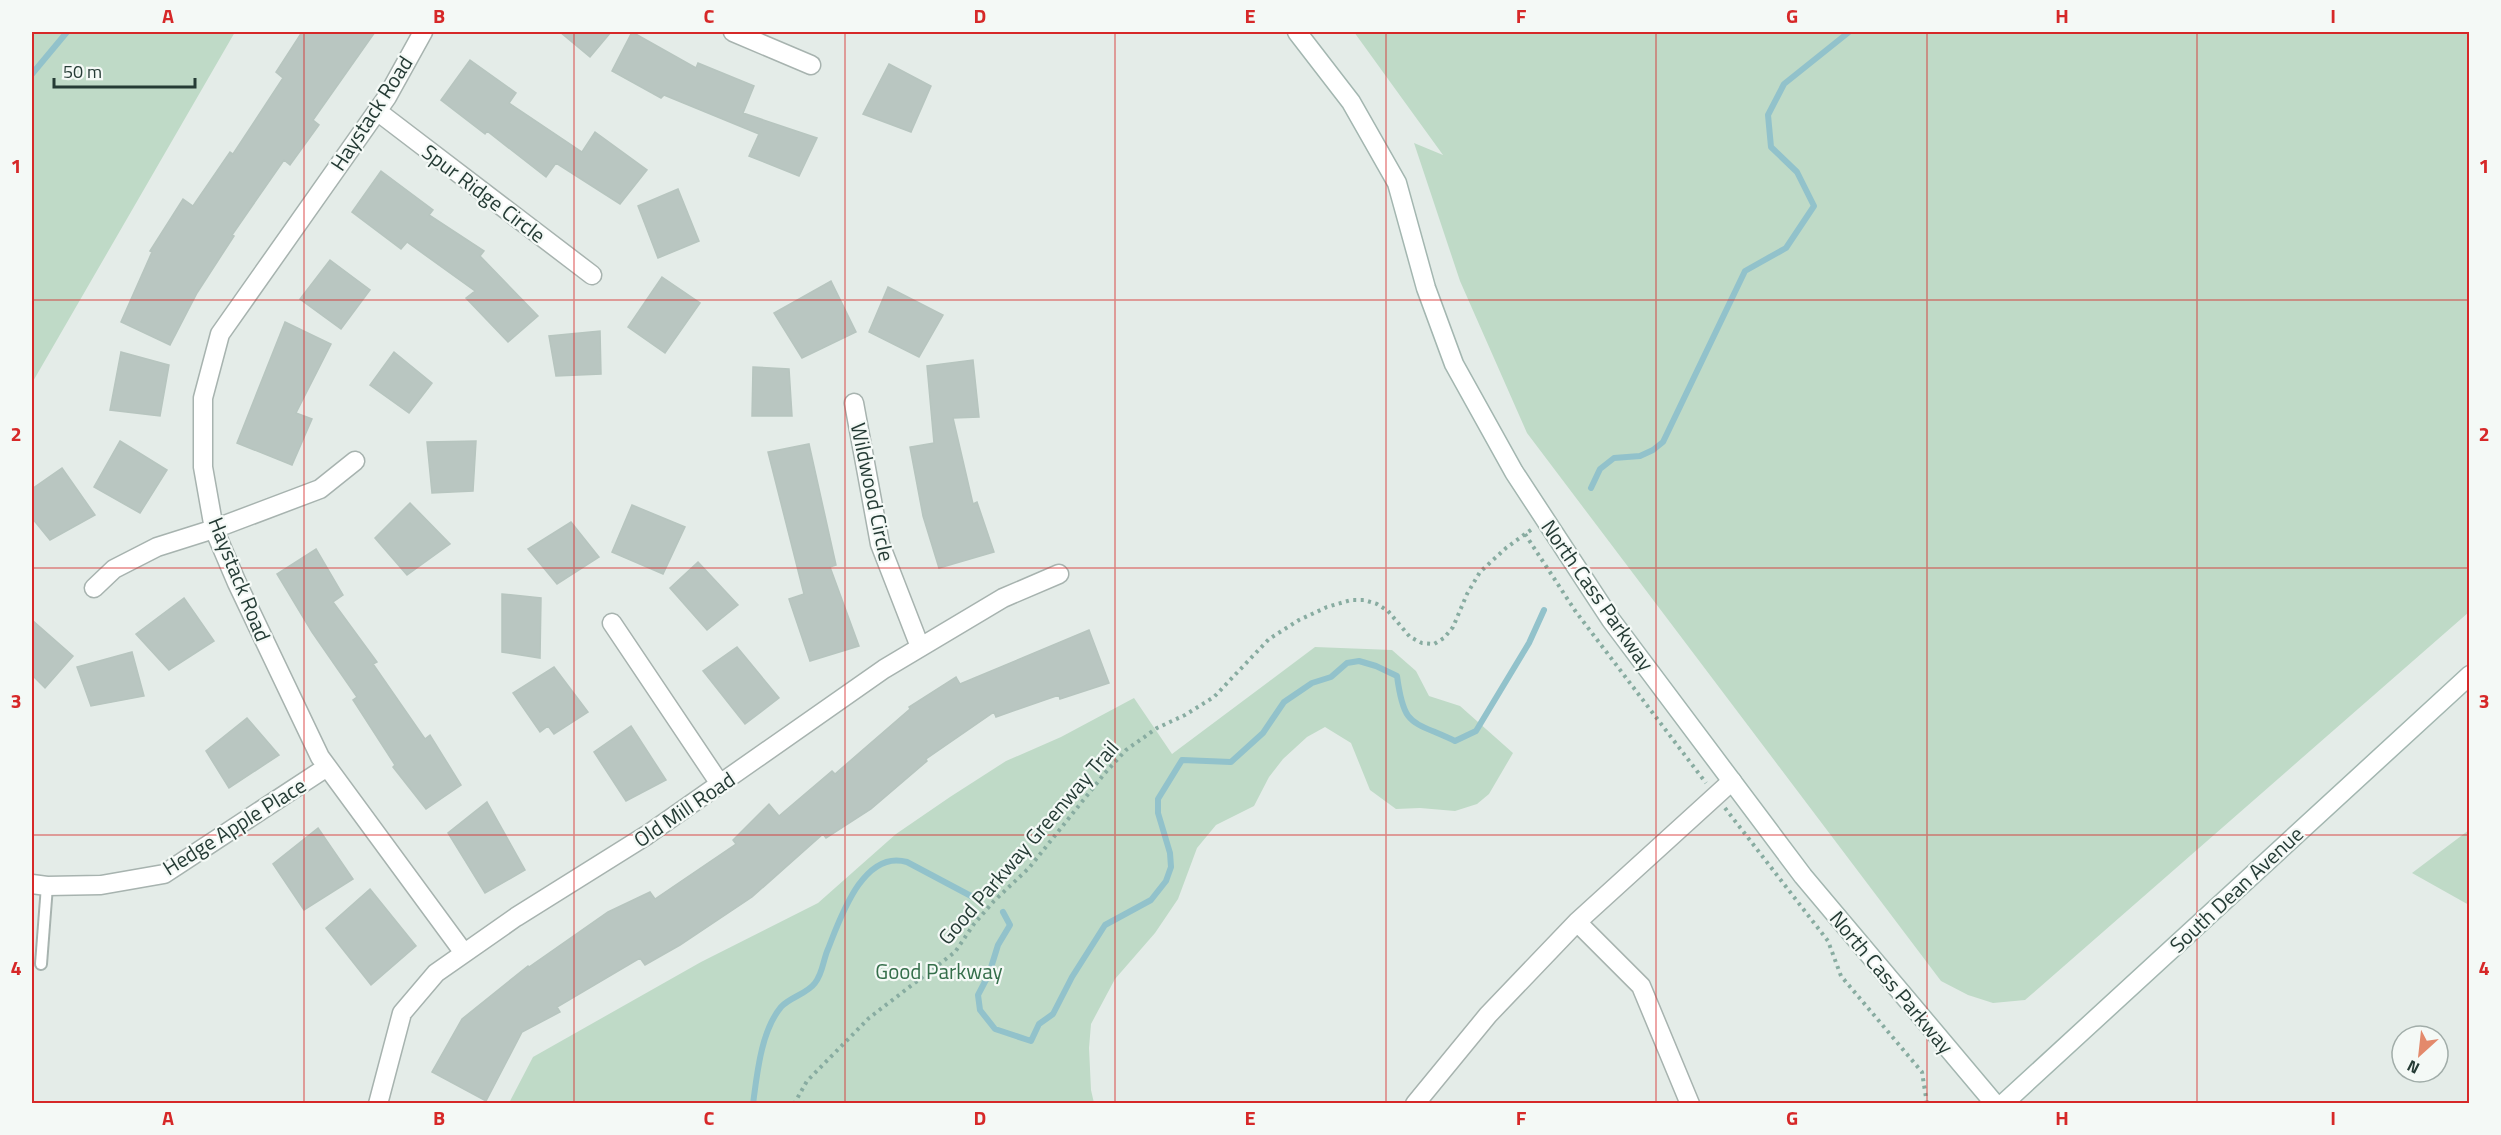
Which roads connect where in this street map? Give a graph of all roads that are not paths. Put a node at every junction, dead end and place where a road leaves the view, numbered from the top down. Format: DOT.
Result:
graph roads {
  1 [pos="423,32"];
  2 [pos="733,32"];
  3 [pos="1296,32"];
  4 [pos="811,65"];
  5 [pos="377,111"];
  6 [pos="592,275"];
  7 [pos="854,403"];
  8 [pos="355,461"];
  9 [pos="214,530"];
  10 [pos="1059,574"];
  11 [pos="94,588"];
  12 [pos="612,623"];
  13 [pos="920,647"];
  14 [pos="2469,675"];
  15 [pos="327,767"];
  16 [pos="1732,781"];
  17 [pos="720,784"];
  18 [pos="39,885"];
  19 [pos="1577,922"];
  20 [pos="464,953"];
  21 [pos="41,964"];
  22 [pos="378,1104"];
  23 [pos="1415,1104"];
  24 [pos="1690,1104"];
  25 [pos="1995,1104"];
  26 [pos="2003,1104"];
  1 -- 5 [label="street, Haystack Road"];
  2 -- 4 [label="street"];
  3 -- 16 [label="street, North Cass Parkway"];
  5 -- 6 [label="street, Spur Ridge Circle"];
  5 -- 9 [label="street, Haystack Road"];
  7 -- 13 [label="street, Wildwood Circle"];
  8 -- 9 [label="street"];
  9 -- 11 [label="street"];
  9 -- 15 [label="street, Haystack Road"];
  10 -- 13 [label="street, Old Mill Road"];
  12 -- 17 [label="street"];
  13 -- 17 [label="street, Old Mill Road"];
  14 -- 26 [label="street, South Dean Avenue"];
  15 -- 18 [label="street, Hedge Apple Place"];
  15 -- 20 [label="street, Haystack Road"];
  16 -- 19 [label="street"];
  16 -- 25 [label="street, North Cass Parkway"];
  17 -- 20 [label="street, Old Mill Road"];
  18 -- 21 [label="lane"];
  19 -- 23 [label="street"];
  19 -- 24 [label="street"];
  20 -- 22 [label="street, Old Mill Road"];
}
